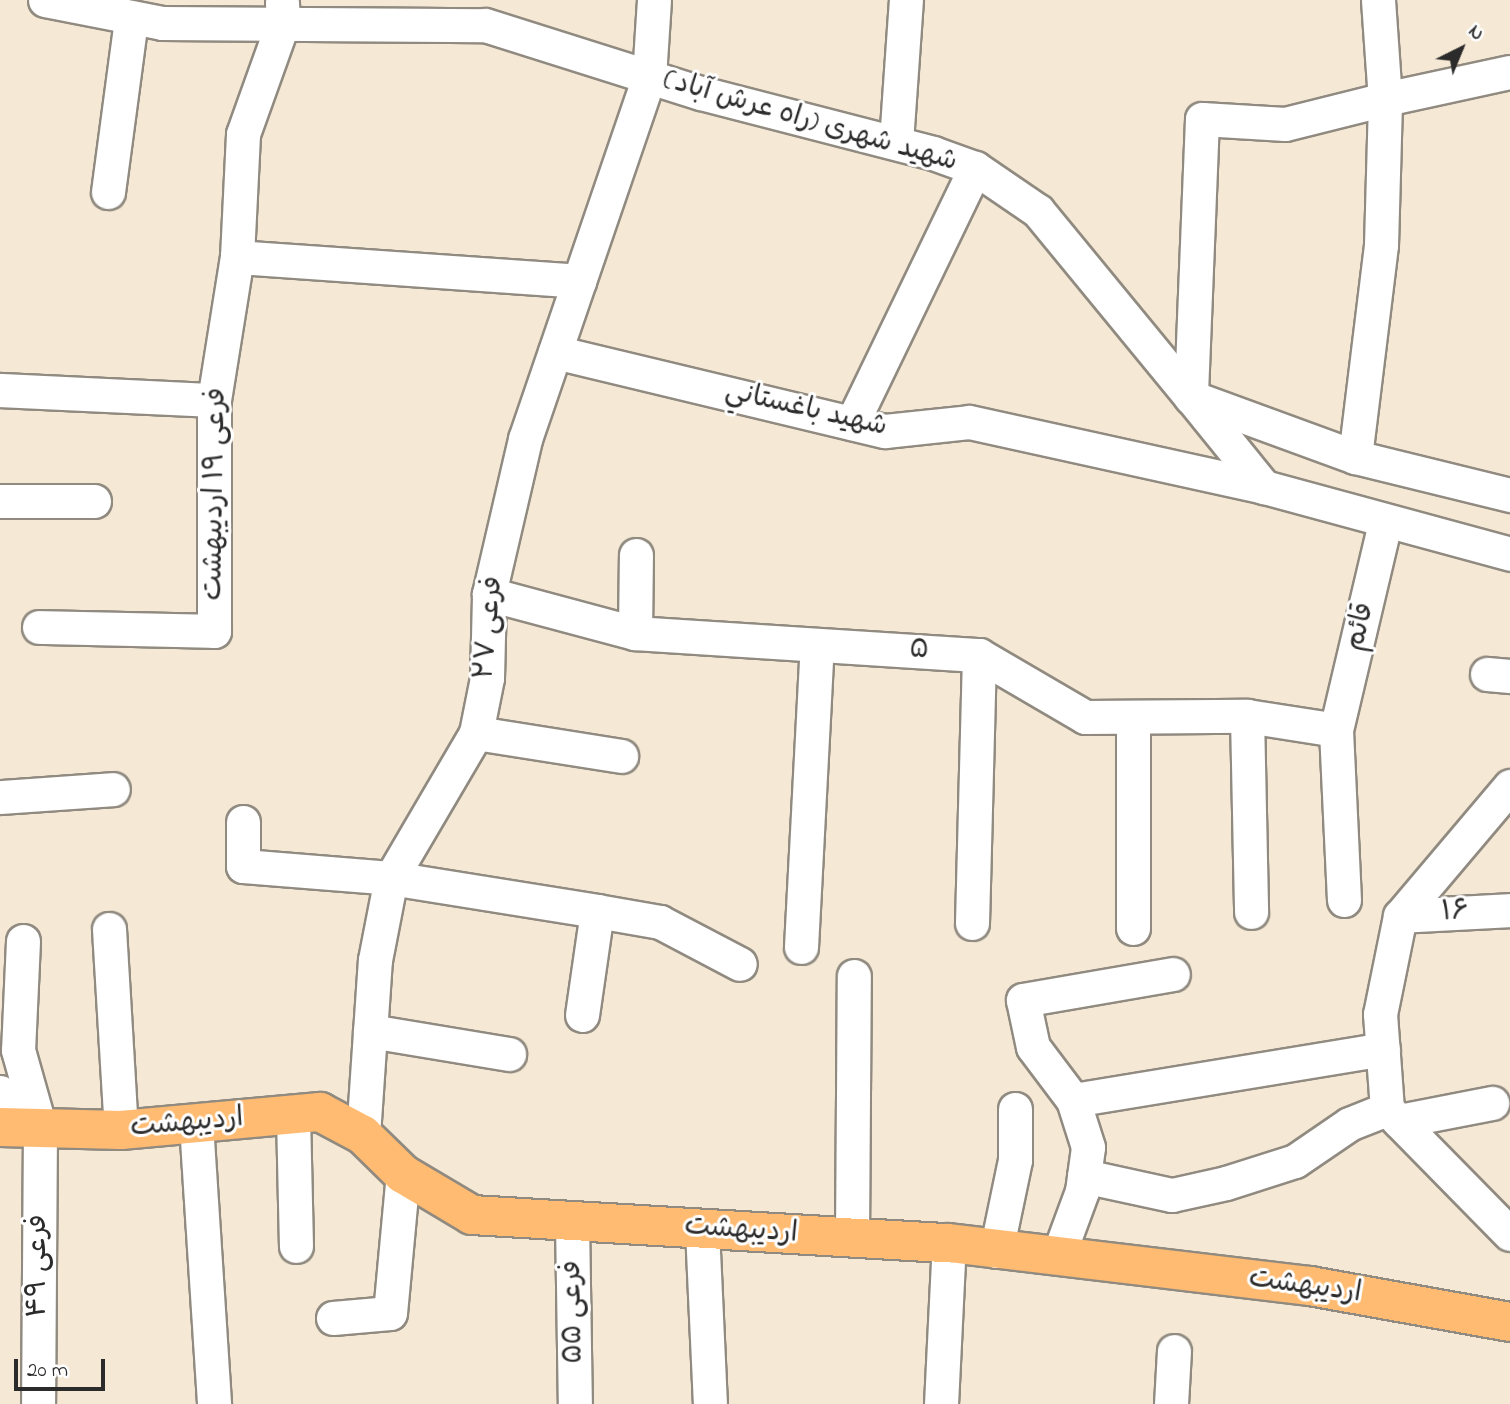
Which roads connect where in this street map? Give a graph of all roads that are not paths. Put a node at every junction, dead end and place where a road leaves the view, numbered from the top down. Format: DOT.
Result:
graph roads {
  1 [pos="45,0"];
  2 [pos="654,0"];
  3 [pos="906,0"];
  4 [pos="1378,0"];
  5 [pos="282,11"];
  6 [pos="485,13"];
  7 [pos="131,19"];
  8 [pos="1510,72"];
  9 [pos="649,77"];
  10 [pos="1385,99"];
  11 [pos="896,142"];
  12 [pos="975,168"];
  13 [pos="108,192"];
  14 [pos="237,257"];
  15 [pos="579,281"];
  16 [pos="555,352"];
  17 [pos="0,390"];
  18 [pos="1191,397"];
  19 [pos="214,400"];
  20 [pos="852,423"];
  21 [pos="1355,457"];
  22 [pos="1264,487"];
  23 [pos="1510,495"];
  24 [pos="0,501"];
  25 [pos="94,501"];
  26 [pos="1385,523"];
  27 [pos="1510,554"];
  28 [pos="636,555"];
  29 [pos="489,594"];
  30 [pos="39,627"];
  31 [pos="635,633"];
  32 [pos="817,645"];
  33 [pos="979,655"];
  34 [pos="1247,716"];
  35 [pos="1133,718"];
  36 [pos="1336,730"];
  37 [pos="476,733"];
  38 [pos="621,756"];
  39 [pos="1510,786"];
  40 [pos="113,789"];
  41 [pos="0,797"];
  42 [pos="243,822"];
  43 [pos="391,878"];
  44 [pos="1343,900"];
  45 [pos="1510,910"];
  46 [pos="597,911"];
  47 [pos="1251,912"];
  48 [pos="1400,916"];
  49 [pos="972,923"];
  50 [pos="1133,928"];
  51 [pos="109,929"];
  52 [pos="23,941"];
  53 [pos="801,947"];
  54 [pos="740,964"];
  55 [pos="1173,974"];
  56 [pos="854,976"];
  57 [pos="582,1016"];
  58 [pos="370,1031"];
  59 [pos="1383,1049"];
  60 [pos="509,1054"];
  61 [pos="0,1092"];
  62 [pos="1073,1100"];
  63 [pos="1492,1103"];
  64 [pos="1015,1109"];
  65 [pos="293,1115"];
  66 [pos="1393,1115"];
  67 [pos="196,1124"];
  68 [pos="0,1127"];
  69 [pos="40,1128"];
  70 [pos="121,1130"];
  71 [pos="363,1135"];
  72 [pos="403,1174"];
  73 [pos="1084,1176"];
  74 [pos="572,1221"];
  75 [pos="702,1229"];
  76 [pos="1510,1234"];
  77 [pos="852,1238"];
  78 [pos="949,1243"];
  79 [pos="296,1247"];
  80 [pos="996,1251"];
  81 [pos="1058,1256"];
  82 [pos="332,1318"];
  83 [pos="1510,1322"];
  84 [pos="1174,1351"];
  85 [pos="37,1404"];
  86 [pos="214,1404"];
  87 [pos="575,1404"];
  88 [pos="710,1404"];
  89 [pos="941,1404"];
  90 [pos="1171,1404"];
  1 -- 7 [label="street, شهید شهری (راه عرش آباد)"];
  2 -- 9 [label="street, فرعی ۲۷"];
  3 -- 11 [label="street"];
  4 -- 10 [label="street"];
  5 -- 6 [label="street, شهید شهری (راه عرش آباد)"];
  5 -- 7 [label="street, شهید شهری (راه عرش آباد)"];
  5 -- 14 [label="street, فرعی ۱۹ اردیبهشت"];
  6 -- 9 [label="street, شهید شهری (راه عرش آباد)"];
  7 -- 13 [label="street"];
  8 -- 10 [label="street"];
  9 -- 11 [label="street, شهید شهری (راه عرش آباد)"];
  9 -- 15 [label="street, فرعی ۲۷"];
  10 -- 18 [label="street"];
  10 -- 21 [label="street"];
  11 -- 12 [label="street, شهید شهری (راه عرش آباد)"];
  12 -- 18 [label="street, شهید شهری (راه عرش آباد)"];
  12 -- 20 [label="street"];
  14 -- 15 [label="street"];
  14 -- 19 [label="street, فرعی ۱۹ اردیبهشت"];
  15 -- 16 [label="street, فرعی ۲۷"];
  16 -- 20 [label="street, شهيد باغستاني"];
  16 -- 29 [label="street, فرعی ۲۷"];
  17 -- 19 [label="street"];
  18 -- 21 [label="street"];
  18 -- 22 [label="street, شهید شهری (راه عرش آباد)"];
  19 -- 30 [label="street, فرعی ۱۹ اردیبهشت"];
  20 -- 22 [label="street, شهيد باغستاني"];
  21 -- 23 [label="street"];
  22 -- 26 [label="street, شهيد باغستاني"];
  24 -- 25 [label="street"];
  26 -- 27 [label="street, شهيد باغستاني"];
  26 -- 36 [label="street, قائم"];
  28 -- 31 [label="street"];
  29 -- 31 [label="street, ۵"];
  29 -- 37 [label="street, فرعی ۲۷"];
  31 -- 32 [label="street, ۵"];
  32 -- 33 [label="street, ۵"];
  32 -- 53 [label="street"];
  33 -- 35 [label="street, ۵"];
  33 -- 49 [label="street"];
  34 -- 35 [label="street, ۵"];
  34 -- 36 [label="street, ۵"];
  34 -- 47 [label="street"];
  35 -- 50 [label="street"];
  36 -- 44 [label="street, قائم"];
  37 -- 38 [label="street"];
  37 -- 43 [label="street, فرعی ۲۷"];
  39 -- 48 [label="street"];
  40 -- 41 [label="street"];
  42 -- 43 [label="street"];
  43 -- 46 [label="street"];
  43 -- 58 [label="street, فرعی ۲۷"];
  45 -- 48 [label="street, ۱۶"];
  46 -- 54 [label="street"];
  46 -- 57 [label="street"];
  48 -- 59 [label="street"];
  51 -- 70 [label="street"];
  52 -- 69 [label="street, فرعی ۴۹"];
  55 -- 62 [label="street"];
  56 -- 77 [label="street"];
  58 -- 60 [label="street"];
  58 -- 71 [label="street, فرعی ۲۷"];
  59 -- 62 [label="street"];
  59 -- 66 [label="street"];
  61 -- 69 [label="street"];
  62 -- 73 [label="street"];
  63 -- 66 [label="street"];
  64 -- 80 [label="street"];
  65 -- 67 [label="main road, اردیبهشت"];
  65 -- 71 [label="main road, اردیبهشت"];
  65 -- 79 [label="street"];
  66 -- 73 [label="street"];
  66 -- 76 [label="street"];
  67 -- 70 [label="main road, اردیبهشت"];
  67 -- 86 [label="street"];
  68 -- 69 [label="main road, اردیبهشت"];
  69 -- 70 [label="main road, اردیبهشت"];
  69 -- 85 [label="street, فرعی ۴۹"];
  71 -- 72 [label="main road, اردیبهشت"];
  72 -- 74 [label="main road, اردیبهشت"];
  72 -- 82 [label="street"];
  73 -- 81 [label="street"];
  74 -- 75 [label="main road, اردیبهشت"];
  74 -- 87 [label="street, فرعی ۵۵"];
  75 -- 77 [label="main road, اردیبهشت"];
  75 -- 88 [label="street"];
  77 -- 78 [label="main road, اردیبهشت"];
  78 -- 80 [label="main road, اردیبهشت"];
  78 -- 89 [label="street"];
  80 -- 81 [label="main road, اردیبهشت"];
  81 -- 83 [label="main road, اردیبهشت"];
  84 -- 90 [label="street"];
}
